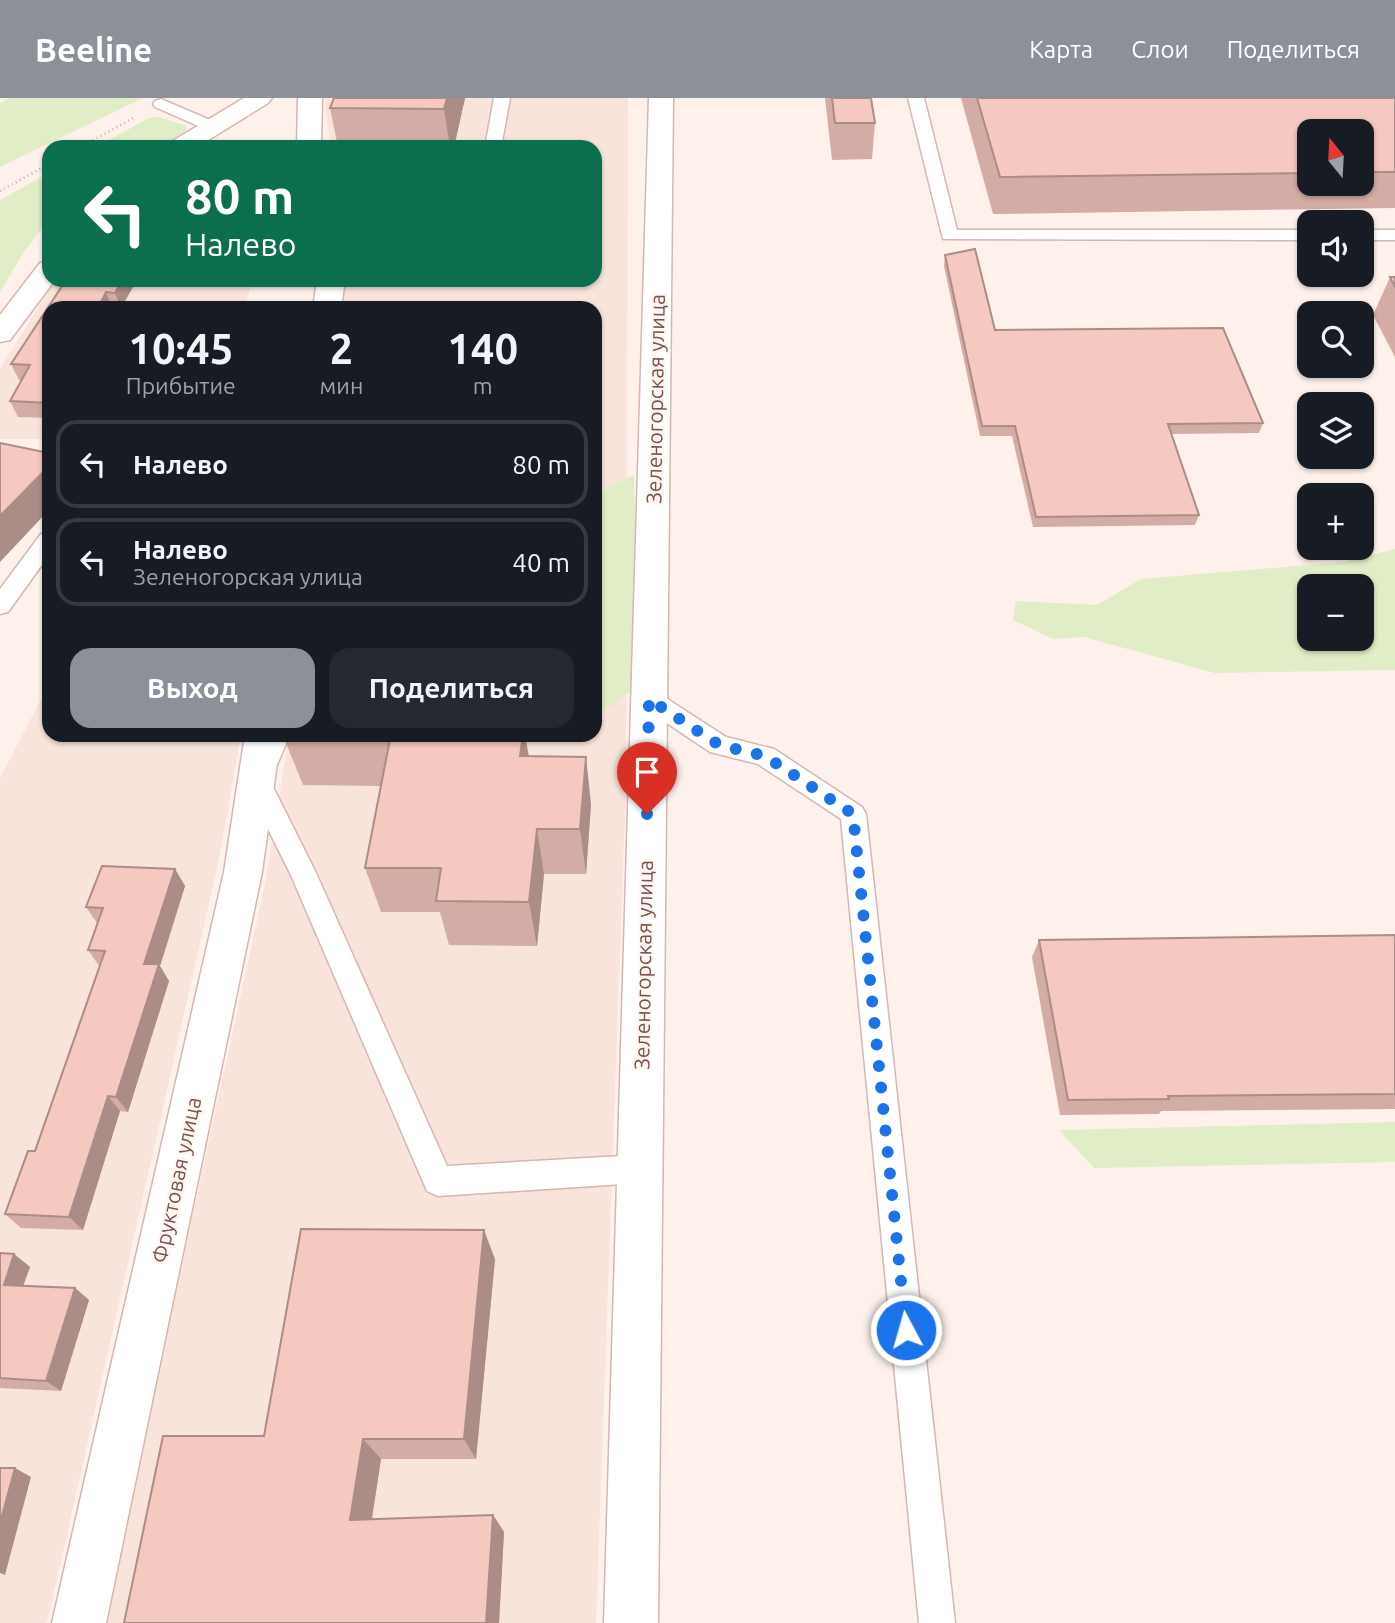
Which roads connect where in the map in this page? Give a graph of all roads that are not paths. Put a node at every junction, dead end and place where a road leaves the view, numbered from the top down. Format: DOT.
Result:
graph roads {
  1 [pos="260,98"];
  2 [pos="310,98"];
  3 [pos="502,98"];
  4 [pos="661,98"];
  5 [pos="916,98"];
  6 [pos="161,104"];
  7 [pos="211,126"];
  8 [pos="190,140"];
  9 [pos="309,140"];
  10 [pos="493,140"];
  11 [pos="1297,235"];
  12 [pos="1374,235"];
  13 [pos="1395,235"];
  14 [pos="42,278"];
  15 [pos="0,334"];
  16 [pos="42,549"];
  17 [pos="0,606"];
  18 [pos="649,699"];
  19 [pos="263,742"];
  20 [pos="275,742"];
  21 [pos="257,781"];
  22 [pos="639,1169"];
  23 [pos="79,1623"];
  24 [pos="631,1623"];
  25 [pos="937,1623"];
  1 -- 7 [label="street"];
  2 -- 9 [label="street"];
  3 -- 10 [label="lane"];
  4 -- 18 [label="street, Зеленогорская улица"];
  5 -- 11 [label="lane"];
  6 -- 7 [label="lane"];
  7 -- 8 [label="street"];
  12 -- 13 [label="lane"];
  14 -- 15 [label="street"];
  16 -- 17 [label="lane"];
  18 -- 22 [label="street, Зеленогорская улица"];
  18 -- 25 [label="lane"];
  19 -- 21 [label="street, Фруктовая улица"];
  20 -- 21 [label="lane"];
  21 -- 22 [label="lane"];
  21 -- 23 [label="street, Фруктовая улица"];
  22 -- 24 [label="street, Зеленогорская улица"];
}
